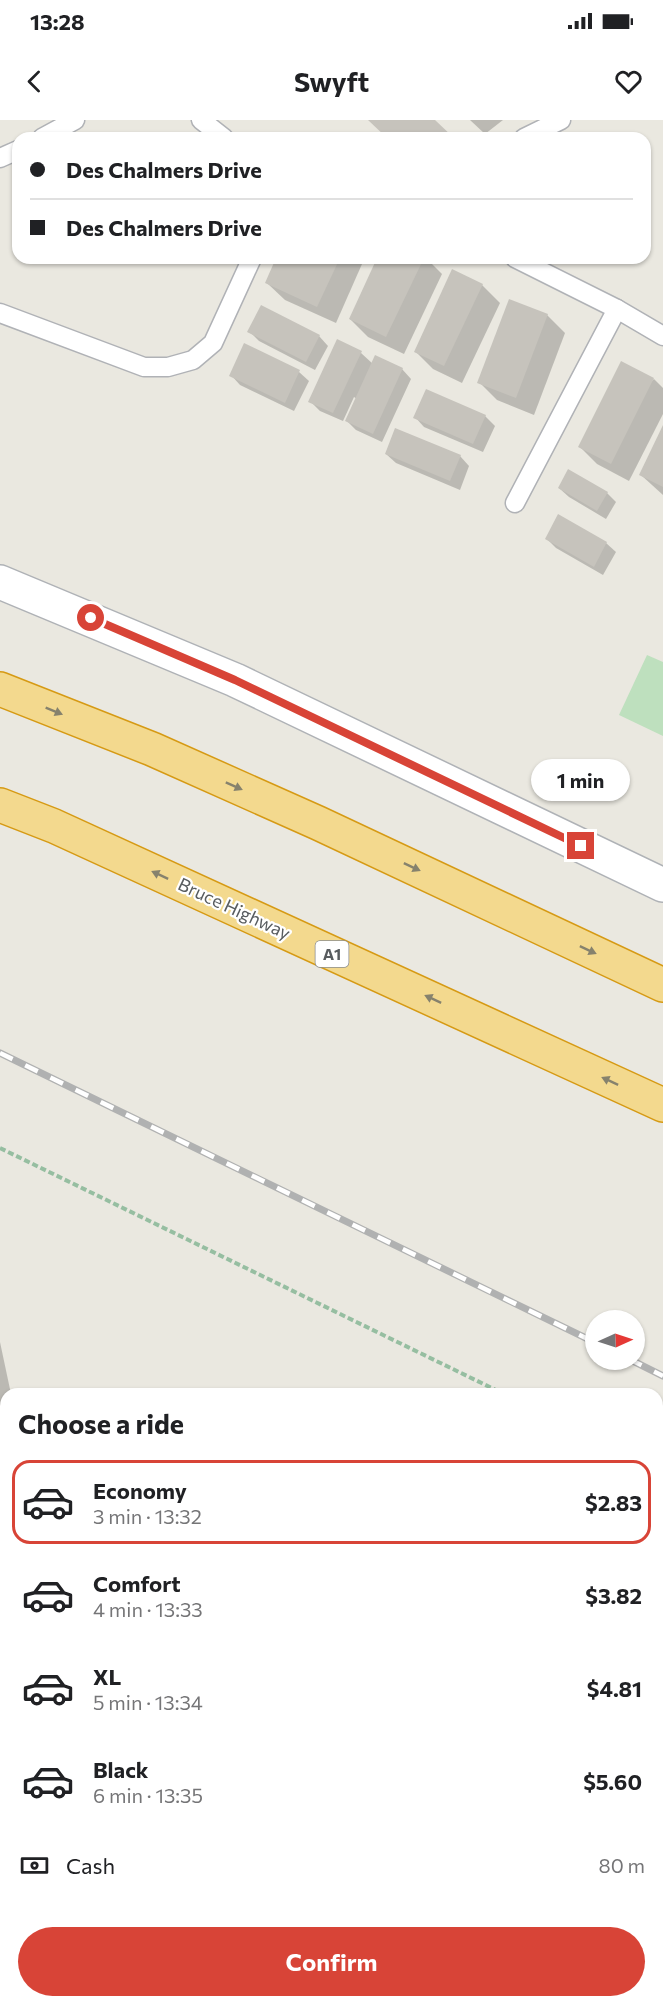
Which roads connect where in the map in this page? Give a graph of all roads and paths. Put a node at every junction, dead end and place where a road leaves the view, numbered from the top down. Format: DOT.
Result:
graph roads {
  1 [pos="75,120"];
  2 [pos="201,120"];
  3 [pos="561,120"];
  4 [pos="53,132"];
  5 [pos="216,132"];
  6 [pos="536,132"];
  7 [pos="249,264"];
  8 [pos="527,264"];
  9 [pos="617,309"];
  10 [pos="0,313"];
  11 [pos="663,336"];
  12 [pos="515,503"];
  13 [pos="0,582"];
  14 [pos="0,689"];
  15 [pos="0,806"];
  16 [pos="663,885"];
  17 [pos="663,985"];
  18 [pos="663,1105"];
  19 [pos="0,1148"];
  20 [pos="492,1388"];
  1 -- 4 [label="lane"];
  2 -- 5 [label="lane"];
  3 -- 6 [label="lane"];
  7 -- 10 [label="lane"];
  8 -- 9 [label="lane"];
  9 -- 11 [label="lane"];
  9 -- 12 [label="lane"];
  13 -- 16 [label="main road"];
  14 -- 17 [label="highway, one-way"];
  18 -- 15 [label="highway, Bruce Highway / A1, one-way"];
  19 -- 20 [label="path"];
}
